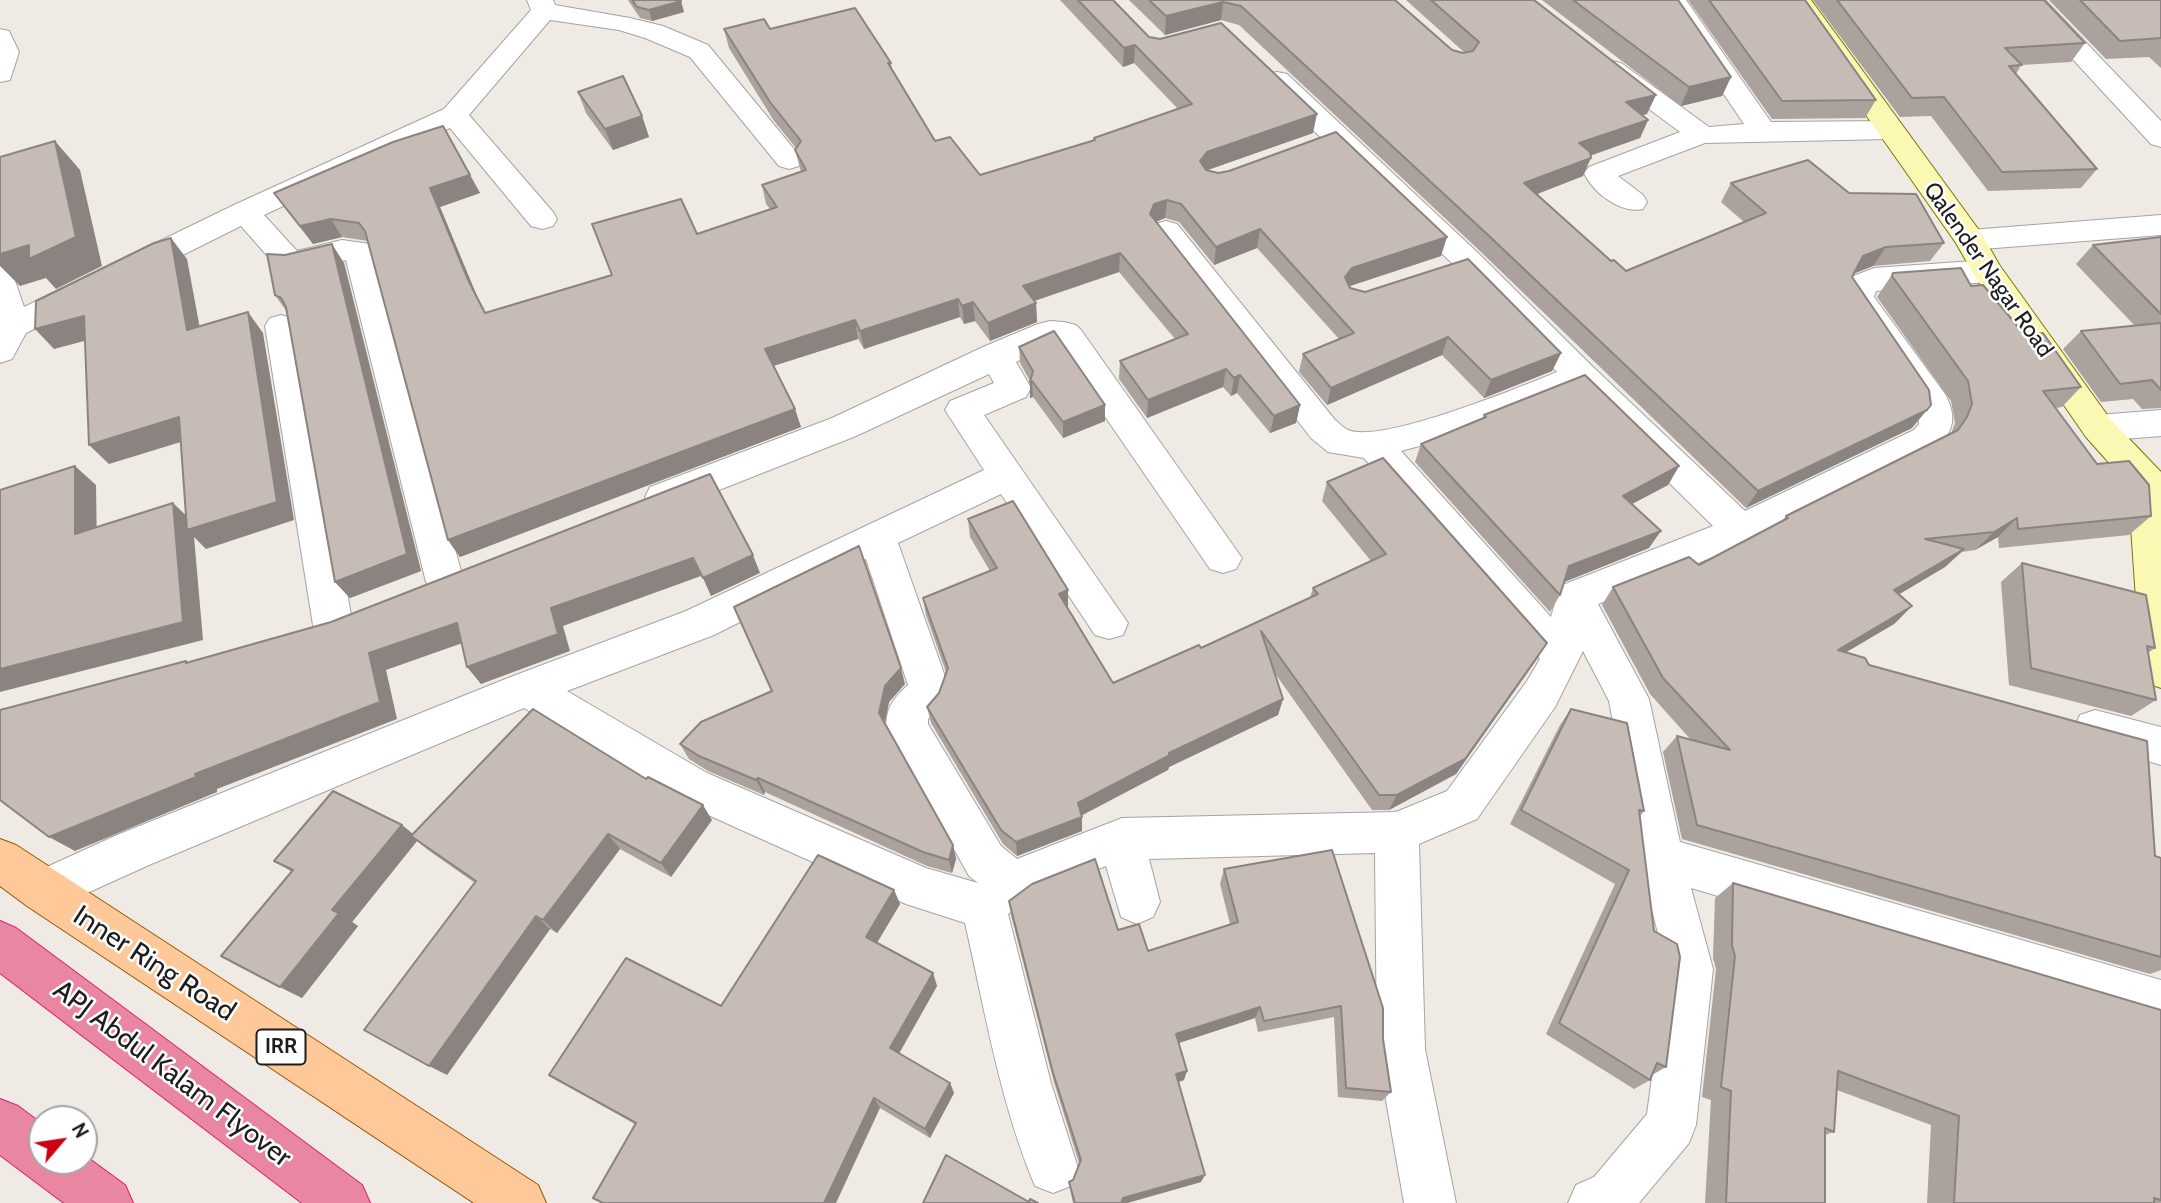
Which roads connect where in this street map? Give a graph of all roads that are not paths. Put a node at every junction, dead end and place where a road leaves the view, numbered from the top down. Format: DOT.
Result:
graph roads {
  1 [pos="1673,0"];
  2 [pos="1797,0"];
  3 [pos="2031,0"];
  4 [pos="542,6"];
  5 [pos="0,37"];
  6 [pos="1595,56"];
  7 [pos="1258,61"];
  8 [pos="0,74"];
  9 [pos="454,115"];
  10 [pos="2151,116"];
  11 [pos="1889,130"];
  12 [pos="1763,131"];
  13 [pos="1702,134"];
  14 [pos="2161,138"];
  15 [pos="789,160"];
  16 [pos="1632,201"];
  17 [pos="245,212"];
  18 [pos="542,219"];
  19 [pos="2161,225"];
  20 [pos="1166,231"];
  21 [pos="1970,240"];
  22 [pos="1468,261"];
  23 [pos="1987,271"];
  24 [pos="1432,273"];
  25 [pos="0,277"];
  26 [pos="281,326"];
  27 [pos="7,338"];
  28 [pos="995,355"];
  29 [pos="1581,376"];
  30 [pos="2161,423"];
  31 [pos="2098,428"];
  32 [pos="1374,445"];
  33 [pos="1008,475"];
  34 [pos="2153,487"];
  35 [pos="638,507"];
  36 [pos="1741,530"];
  37 [pos="877,536"];
  38 [pos="1223,558"];
  39 [pos="408,596"];
  40 [pos="1574,597"];
  41 [pos="370,611"];
  42 [pos="1109,624"];
  43 [pos="1562,657"];
  44 [pos="2161,671"];
  45 [pos="527,688"];
  46 [pos="2054,717"];
  47 [pos="2161,746"];
  48 [pos="1397,832"];
  49 [pos="1122,839"];
  50 [pos="1661,858"];
  51 [pos="0,860"];
  52 [pos="43,891"];
  53 [pos="1000,894"];
  54 [pos="1137,902"];
  55 [pos="0,944"];
  56 [pos="2161,1004"];
  57 [pos="0,1124"];
  58 [pos="28,1145"];
  59 [pos="1054,1168"];
  60 [pos="69,1175"];
  61 [pos="1610,1201"];
  62 [pos="107,1203"];
  63 [pos="345,1203"];
  64 [pos="520,1203"];
  65 [pos="1430,1203"];
  1 -- 12 [label="street"];
  2 -- 11 [label="street, Qalender Nagar Road"];
  3 -- 10 [label="street"];
  4 -- 9 [label="street"];
  4 -- 15 [label="street"];
  5 -- 8 [label="street"];
  6 -- 13 [label="street"];
  7 -- 22 [label="street"];
  9 -- 17 [label="street"];
  9 -- 18 [label="street"];
  10 -- 14 [label="street"];
  11 -- 12 [label="street"];
  11 -- 21 [label="street, Qalender Nagar Road"];
  12 -- 13 [label="street"];
  13 -- 16 [label="street"];
  17 -- 27 [label="street"];
  17 -- 39 [label="street"];
  19 -- 21 [label="street"];
  20 -- 32 [label="street"];
  21 -- 23 [label="street, Qalender Nagar Road"];
  22 -- 24 [label="street"];
  22 -- 29 [label="street"];
  23 -- 31 [label="street, Qalender Nagar Road"];
  23 -- 36 [label="street"];
  25 -- 27 [label="street"];
  26 -- 41 [label="street"];
  28 -- 33 [label="street"];
  28 -- 35 [label="street"];
  28 -- 38 [label="street"];
  29 -- 32 [label="street"];
  29 -- 36 [label="street"];
  30 -- 31 [label="street"];
  31 -- 34 [label="street, Qalender Nagar Road"];
  32 -- 43 [label="street"];
  33 -- 37 [label="street"];
  33 -- 42 [label="street"];
  34 -- 44 [label="street, Qalender Nagar Road"];
  36 -- 40 [label="street"];
  37 -- 45 [label="street"];
  37 -- 53 [label="street"];
  40 -- 43 [label="street"];
  40 -- 50 [label="street"];
  43 -- 48 [label="street"];
  45 -- 52 [label="street"];
  45 -- 53 [label="street"];
  46 -- 47 [label="street"];
  48 -- 49 [label="street"];
  48 -- 65 [label="street"];
  49 -- 53 [label="street"];
  49 -- 54 [label="street"];
  50 -- 56 [label="street"];
  50 -- 61 [label="street"];
  51 -- 52 [label="main road, Inner Ring Road / IRR"];
  52 -- 64 [label="main road, Inner Ring Road / IRR"];
  53 -- 59 [label="street"];
  55 -- 63 [label="highway, APJ Abdul Kalam Flyover"];
  57 -- 58 [label="highway"];
  60 -- 62 [label="highway"];
}
